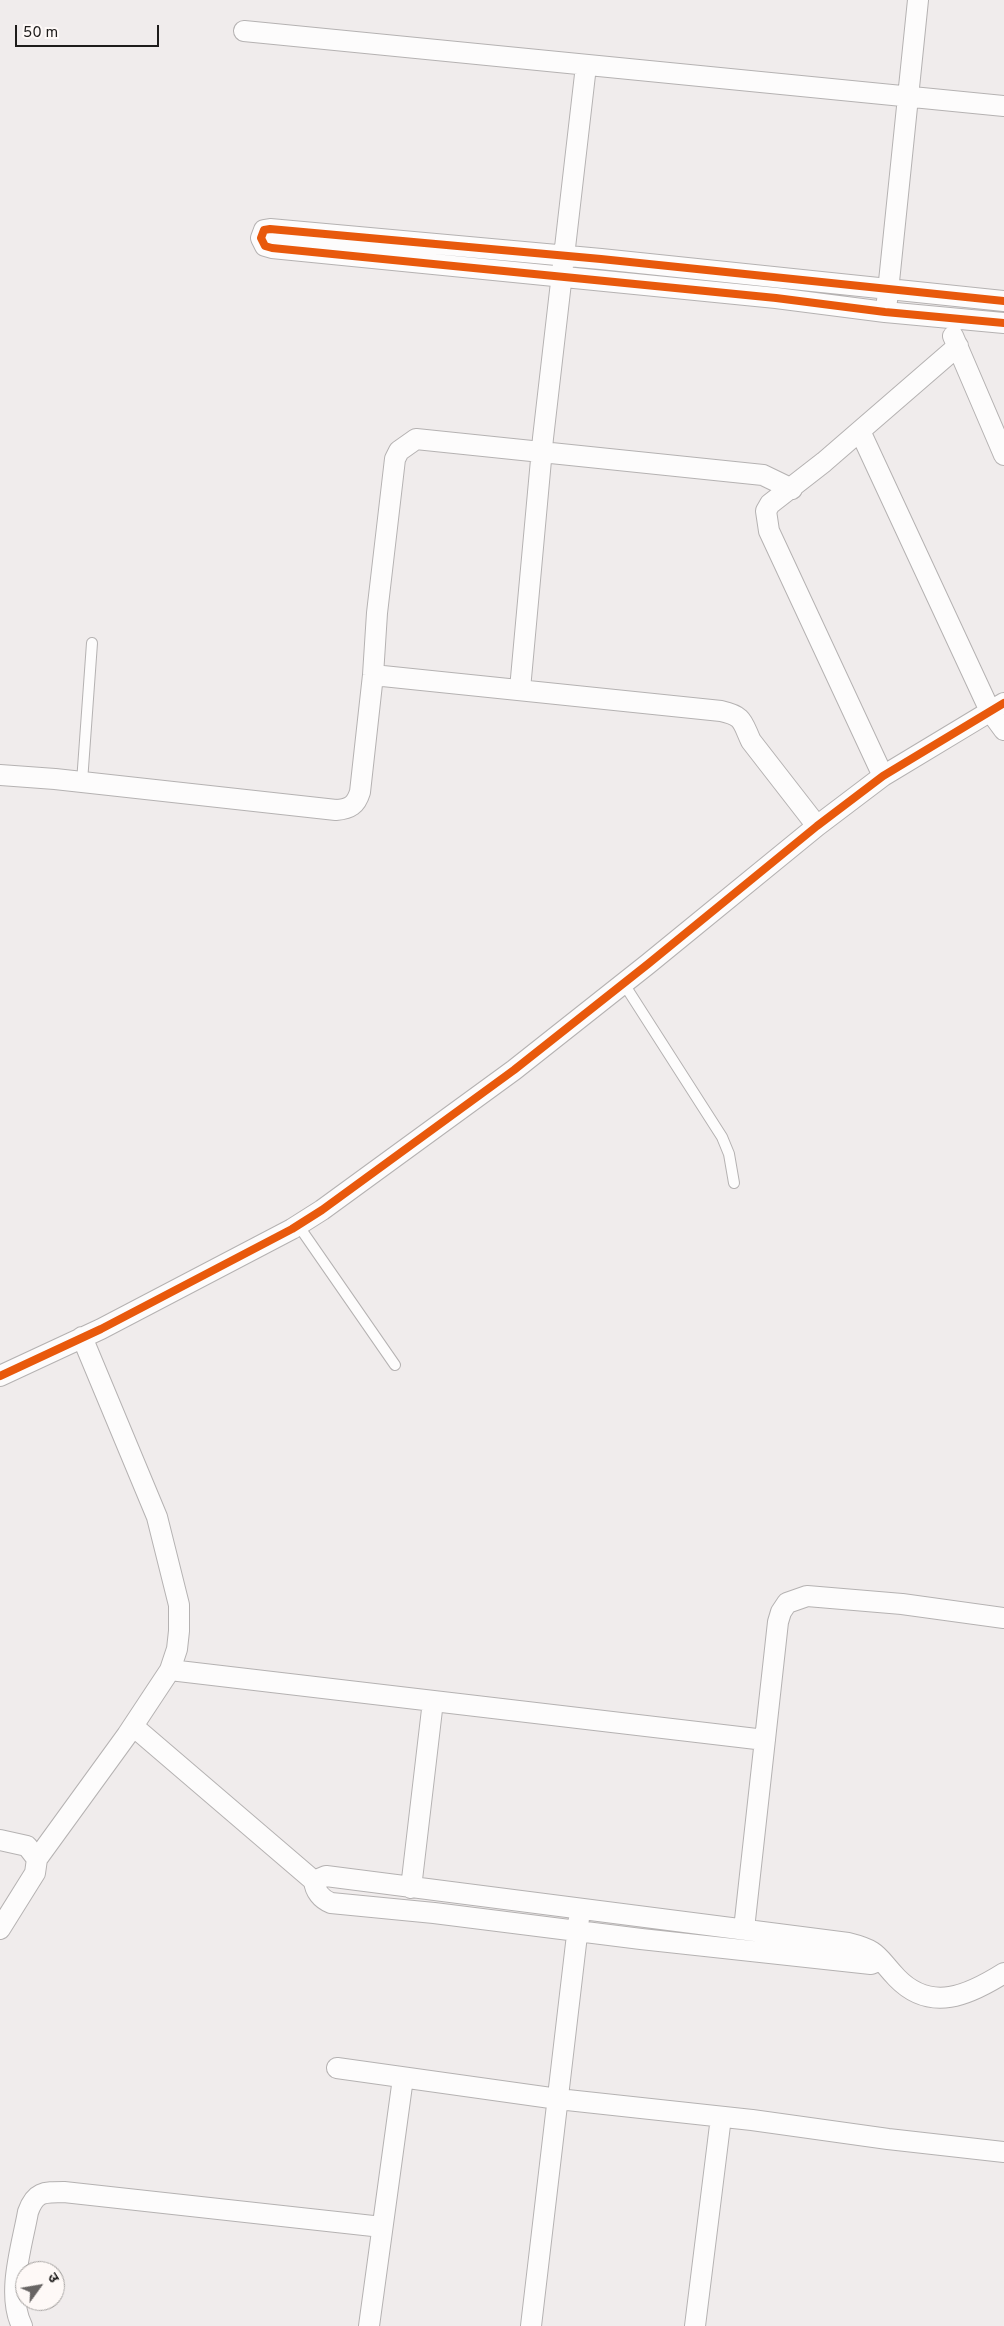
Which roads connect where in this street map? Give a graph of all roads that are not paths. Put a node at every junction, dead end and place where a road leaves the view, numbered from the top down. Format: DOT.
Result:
graph roads {
  1 [pos="918,0"];
  2 [pos="244,31"];
  3 [pos="586,66"];
  4 [pos="909,98"];
  5 [pos="1004,106"];
  6 [pos="564,255"];
  7 [pos="562,278"];
  8 [pos="888,290"];
  9 [pos="1004,301"];
  10 [pos="885,312"];
  11 [pos="946,318"];
  12 [pos="1004,323"];
  13 [pos="958,346"];
  14 [pos="860,431"];
  15 [pos="541,453"];
  16 [pos="1004,455"];
  17 [pos="792,489"];
  18 [pos="92,643"];
  19 [pos="373,674"];
  20 [pos="520,689"];
  21 [pos="997,707"];
  22 [pos="1004,730"];
  23 [pos="0,775"];
  24 [pos="882,776"];
  25 [pos="82,782"];
  26 [pos="817,826"];
  27 [pos="624,984"];
  28 [pos="734,1183"];
  29 [pos="298,1225"];
  30 [pos="82,1337"];
  31 [pos="395,1365"];
  32 [pos="0,1376"];
  33 [pos="1004,1618"];
  34 [pos="170,1670"];
  35 [pos="433,1701"];
  36 [pos="133,1726"];
  37 [pos="765,1740"];
  38 [pos="0,1840"];
  39 [pos="37,1859"];
  40 [pos="314,1881"];
  41 [pos="411,1888"];
  42 [pos="580,1909"];
  43 [pos="0,1929"];
  44 [pos="744,1929"];
  45 [pos="578,1931"];
  46 [pos="881,1960"];
  47 [pos="1004,1973"];
  48 [pos="338,2068"];
  49 [pos="404,2078"];
  50 [pos="558,2099"];
  51 [pos="721,2117"];
  52 [pos="1004,2152"];
  53 [pos="382,2227"];
  54 [pos="22,2326"];
  55 [pos="368,2326"];
  56 [pos="531,2326"];
  57 [pos="695,2326"];
  1 -- 4 [label="street"];
  2 -- 3 [label="street"];
  3 -- 4 [label="street"];
  3 -- 6 [label="street"];
  4 -- 5 [label="street"];
  4 -- 8 [label="street"];
  6 -- 7 [label="street"];
  6 -- 7 [label="street"];
  6 -- 8 [label="street"];
  7 -- 10 [label="street"];
  7 -- 15 [label="street"];
  8 -- 9 [label="street"];
  8 -- 10 [label="street"];
  10 -- 11 [label="street"];
  11 -- 12 [label="street"];
  11 -- 13 [label="street"];
  13 -- 14 [label="street"];
  13 -- 16 [label="street"];
  14 -- 17 [label="street"];
  14 -- 21 [label="street"];
  15 -- 17 [label="street"];
  15 -- 19 [label="street"];
  15 -- 20 [label="street"];
  17 -- 24 [label="street"];
  18 -- 25 [label="lane"];
  19 -- 20 [label="street"];
  19 -- 25 [label="street"];
  20 -- 26 [label="street"];
  21 -- 22 [label="street"];
  21 -- 24 [label="street"];
  23 -- 25 [label="street"];
  24 -- 26 [label="street"];
  26 -- 27 [label="street"];
  27 -- 28 [label="lane"];
  27 -- 29 [label="street"];
  29 -- 30 [label="street"];
  29 -- 31 [label="lane"];
  30 -- 32 [label="street"];
  30 -- 34 [label="street"];
  33 -- 37 [label="street"];
  34 -- 35 [label="street"];
  34 -- 36 [label="street"];
  35 -- 37 [label="street"];
  35 -- 41 [label="street"];
  36 -- 39 [label="street"];
  36 -- 40 [label="street"];
  37 -- 44 [label="street"];
  38 -- 39 [label="street"];
  39 -- 43 [label="street"];
  40 -- 41 [label="street"];
  40 -- 45 [label="street"];
  41 -- 42 [label="street"];
  42 -- 44 [label="street"];
  42 -- 45 [label="street"];
  44 -- 46 [label="street"];
  45 -- 46 [label="street"];
  45 -- 50 [label="street"];
  46 -- 47 [label="street"];
  48 -- 49 [label="street"];
  49 -- 50 [label="street"];
  49 -- 53 [label="street"];
  50 -- 51 [label="street"];
  50 -- 56 [label="street"];
  51 -- 52 [label="street"];
  51 -- 57 [label="street"];
  53 -- 54 [label="street"];
  53 -- 55 [label="street"];
}
